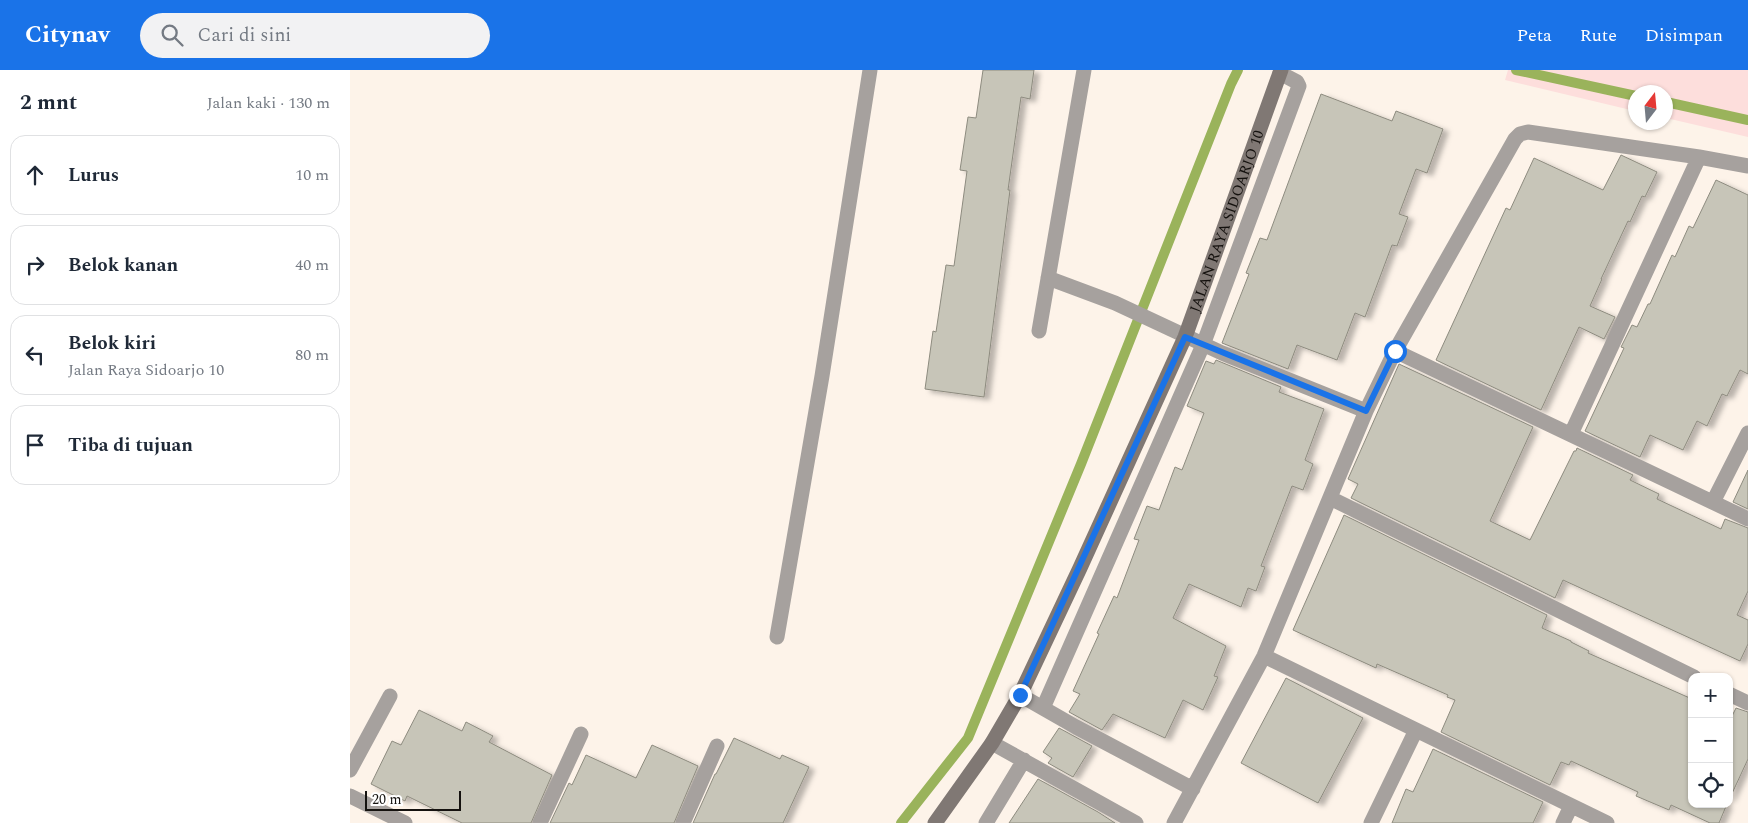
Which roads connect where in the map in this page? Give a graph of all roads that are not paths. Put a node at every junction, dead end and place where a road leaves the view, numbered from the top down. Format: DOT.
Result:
graph roads {
  1 [pos="870,70"];
  2 [pos="1084,70"];
  3 [pos="1280,72"];
  4 [pos="1699,157"];
  5 [pos="1748,166"];
  6 [pos="1048,278"];
  7 [pos="1039,331"];
  8 [pos="1185,337"];
  9 [pos="1203,345"];
  10 [pos="1395,351"];
  11 [pos="1366,411"];
  12 [pos="1571,434"];
  13 [pos="1748,434"];
  14 [pos="1330,498"];
  15 [pos="1713,502"];
  16 [pos="1748,519"];
  17 [pos="777,637"];
  18 [pos="1264,656"];
  19 [pos="1688,674"];
  20 [pos="1020,695"];
  21 [pos="390,696"];
  22 [pos="1733,696"];
  23 [pos="1748,703"];
  24 [pos="1044,708"];
  25 [pos="1416,730"];
  26 [pos="581,734"];
  27 [pos="992,743"];
  28 [pos="717,746"];
  29 [pos="1024,760"];
  30 [pos="350,770"];
  31 [pos="1193,789"];
  32 [pos="350,796"];
  33 [pos="1571,806"];
  34 [pos="405,823"];
  35 [pos="540,823"];
  36 [pos="683,823"];
  37 [pos="935,823"];
  38 [pos="986,823"];
  39 [pos="1136,823"];
  40 [pos="1174,823"];
  41 [pos="1372,823"];
  42 [pos="1563,823"];
  43 [pos="1607,823"];
  1 -- 17 [label="street"];
  2 -- 6 [label="street"];
  3 -- 8 [label="street, JALAN RAYA SIDOARJO 10"];
  3 -- 9 [label="street"];
  4 -- 5 [label="street"];
  4 -- 10 [label="street"];
  4 -- 12 [label="street"];
  6 -- 7 [label="street"];
  6 -- 8 [label="street"];
  8 -- 9 [label="street"];
  8 -- 20 [label="street, JALAN RAYA SIDOARJO 10"];
  9 -- 11 [label="street"];
  9 -- 24 [label="street"];
  10 -- 11 [label="street"];
  10 -- 12 [label="street"];
  11 -- 14 [label="street"];
  12 -- 15 [label="street"];
  13 -- 15 [label="street"];
  14 -- 18 [label="street"];
  14 -- 19 [label="street"];
  15 -- 16 [label="street"];
  18 -- 25 [label="street"];
  18 -- 31 [label="street"];
  20 -- 24 [label="street"];
  20 -- 27 [label="street, JALAN RAYA SIDOARJO 10"];
  21 -- 30 [label="street"];
  22 -- 23 [label="street"];
  24 -- 31 [label="street"];
  25 -- 33 [label="street"];
  25 -- 41 [label="street"];
  26 -- 35 [label="street"];
  27 -- 29 [label="street"];
  27 -- 37 [label="street, JALAN RAYA SIDOARJO 10"];
  28 -- 36 [label="street"];
  29 -- 38 [label="street"];
  29 -- 39 [label="street"];
  31 -- 40 [label="street"];
  32 -- 34 [label="street"];
  33 -- 42 [label="street"];
  33 -- 43 [label="street"];
}
